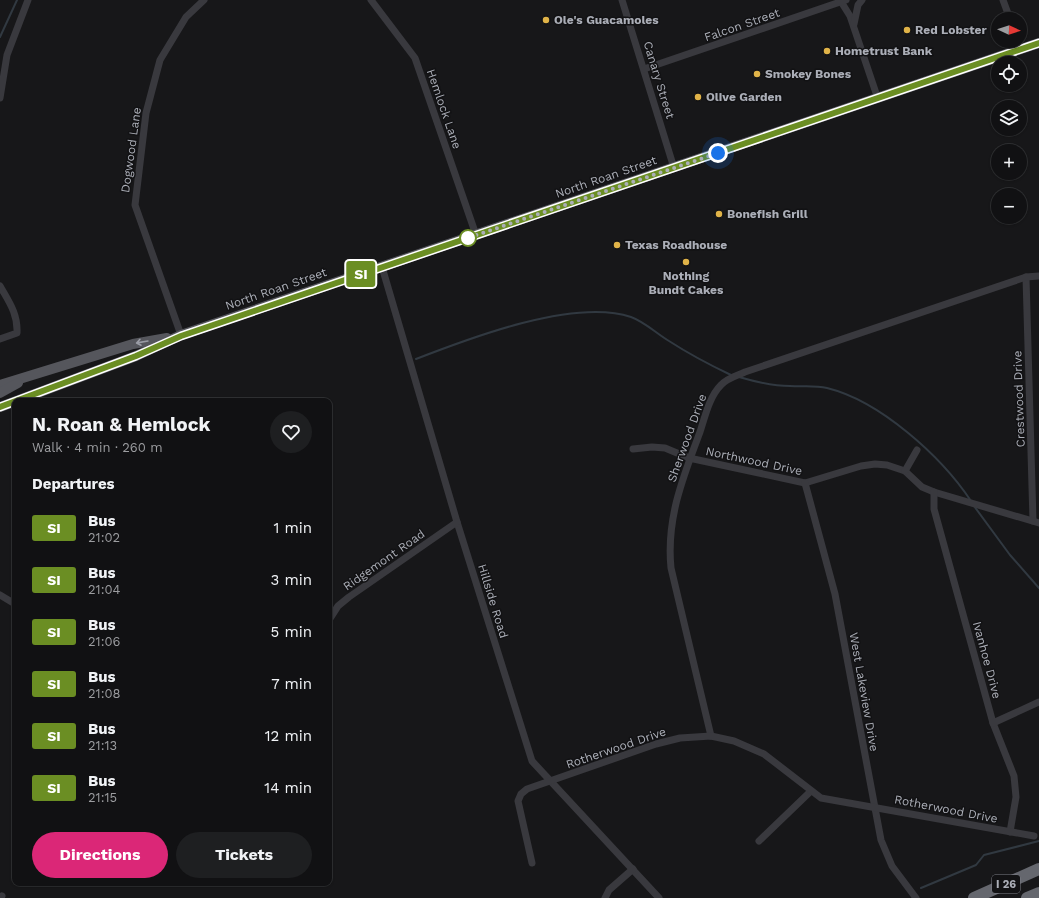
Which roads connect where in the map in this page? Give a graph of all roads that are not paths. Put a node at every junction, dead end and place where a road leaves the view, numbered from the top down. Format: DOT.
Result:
graph roads {
  1 [pos="28,0"];
  2 [pos="204,0"];
  3 [pos="371,0"];
  4 [pos="622,0"];
  5 [pos="862,0"];
  6 [pos="1003,0"];
  7 [pos="843,1"];
  8 [pos="1007,12"];
  9 [pos="854,26"];
  10 [pos="1039,44"];
  11 [pos="1027,45"];
  12 [pos="1010,48"];
  13 [pos="644,69"];
  14 [pos="0,98"];
  15 [pos="878,99"];
  16 [pos="674,168"];
  17 [pos="476,235"];
  18 [pos="382,267"];
  19 [pos="1039,276"];
  20 [pos="1026,277"];
  21 [pos="0,286"];
  22 [pos="181,336"];
  23 [pos="0,339"];
  24 [pos="30,375"];
  25 [pos="0,385"];
  26 [pos="0,393"];
  27 [pos="24,398"];
  28 [pos="12,402"];
  29 [pos="0,407"];
  30 [pos="633,449"];
  31 [pos="918,450"];
  32 [pos="689,458"];
  33 [pos="905,471"];
  34 [pos="805,483"];
  35 [pos="934,492"];
  36 [pos="457,522"];
  37 [pos="1036,522"];
  38 [pos="0,595"];
  39 [pos="12,602"];
  40 [pos="332,615"];
  41 [pos="1039,702"];
  42 [pos="993,723"];
  43 [pos="711,736"];
  44 [pos="552,782"];
  45 [pos="811,791"];
  46 [pos="874,806"];
  47 [pos="1010,832"];
  48 [pos="1034,836"];
  49 [pos="759,841"];
  50 [pos="532,862"];
  51 [pos="633,869"];
  52 [pos="1039,869"];
  53 [pos="1039,892"];
  54 [pos="605,898"];
  55 [pos="659,898"];
  56 [pos="916,898"];
  57 [pos="974,898"];
  58 [pos="1027,898"];
  1 -- 14 [label="street"];
  2 -- 22 [label="street, Dogwood Lane"];
  3 -- 17 [label="street, Hemlock Lane"];
  4 -- 13 [label="street, Canary Street"];
  5 -- 9 [label="street"];
  6 -- 8 [label="street"];
  7 -- 9 [label="street"];
  7 -- 13 [label="street, Falcon Street"];
  9 -- 15 [label="street"];
  10 -- 11 [label="main road, North Roan Street"];
  12 -- 15 [label="main road, North Roan Street"];
  13 -- 16 [label="street, Canary Street"];
  15 -- 16 [label="main road, North Roan Street"];
  16 -- 17 [label="main road, North Roan Street"];
  17 -- 18 [label="main road, North Roan Street"];
  18 -- 22 [label="main road, North Roan Street"];
  18 -- 36 [label="street, Hillside Road"];
  19 -- 20 [label="street, Sherwood Drive"];
  20 -- 32 [label="street, Sherwood Drive"];
  20 -- 37 [label="street, Crestwood Drive"];
  21 -- 23 [label="street"];
  22 -- 24 [label="main road, North Roan Street, one-way"];
  22 -- 27 [label="main road, North Roan Street"];
  24 -- 25 [label="main road, North Roan Street"];
  24 -- 26 [label="main road"];
  28 -- 29 [label="main road, North Roan Street"];
  30 -- 32 [label="street, Northwood Drive"];
  31 -- 33 [label="street"];
  32 -- 34 [label="street, Northwood Drive"];
  32 -- 43 [label="street, Sherwood Drive"];
  33 -- 34 [label="street, Northwood Drive"];
  33 -- 35 [label="street, Northwood Drive"];
  34 -- 46 [label="street, West Lakeview Drive"];
  35 -- 37 [label="street, Northwood Drive"];
  35 -- 42 [label="street, Ivanhoe Drive"];
  36 -- 40 [label="street, Ridgemont Road"];
  36 -- 44 [label="street, Hillside Road"];
  38 -- 39 [label="street"];
  41 -- 42 [label="street"];
  42 -- 47 [label="street, Ivanhoe Drive"];
  43 -- 44 [label="street, Rotherwood Drive"];
  43 -- 45 [label="street, Rotherwood Drive"];
  44 -- 50 [label="street, Rotherwood Drive"];
  44 -- 51 [label="street, Hillside Road"];
  45 -- 46 [label="street, Rotherwood Drive"];
  45 -- 49 [label="street"];
  46 -- 47 [label="street, Rotherwood Drive"];
  46 -- 56 [label="street, West Lakeview Drive"];
  47 -- 48 [label="street, Rotherwood Drive"];
  51 -- 54 [label="street"];
  51 -- 55 [label="street, Hillside Road"];
  52 -- 57 [label="highway, I 26"];
  53 -- 58 [label="highway, I 26"];
}
